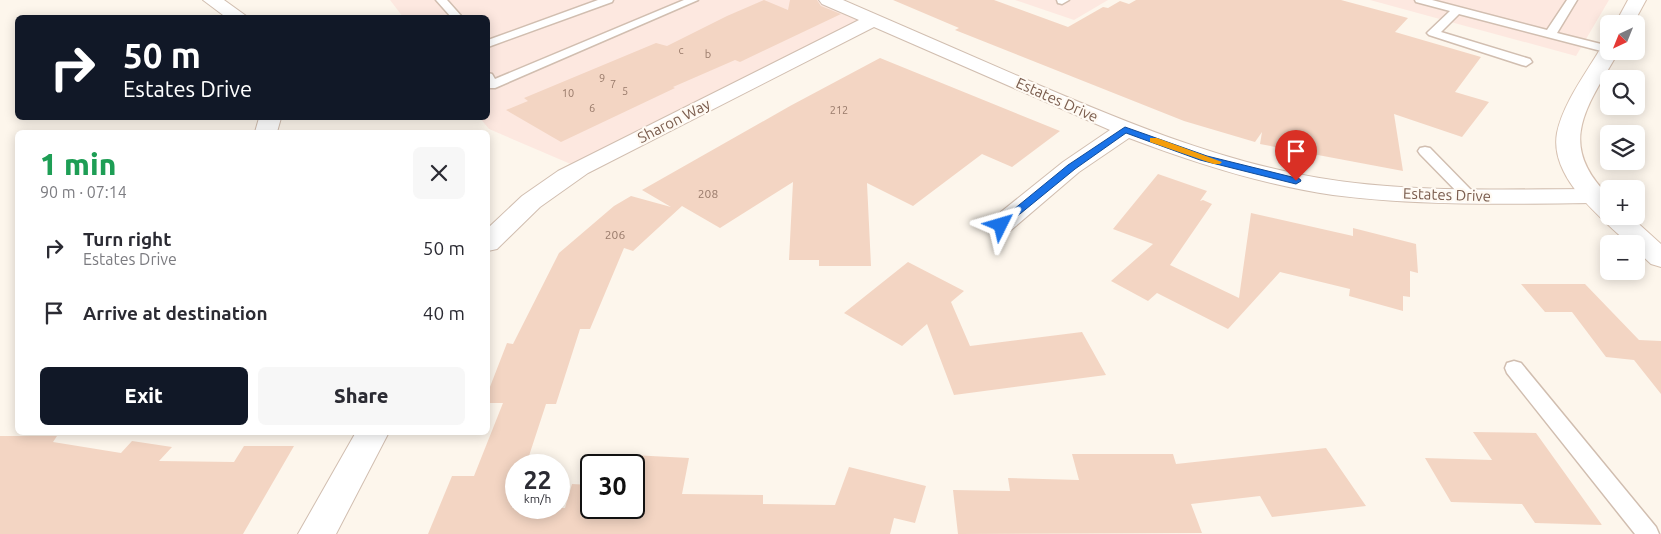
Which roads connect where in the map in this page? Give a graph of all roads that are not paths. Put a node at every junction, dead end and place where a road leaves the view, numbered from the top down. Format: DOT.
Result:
graph roads {
  1 [pos="212,0"];
  2 [pos="441,0"];
  3 [pos="608,0"];
  4 [pos="693,0"];
  5 [pos="828,0"];
  6 [pos="1420,0"];
  7 [pos="1572,0"];
  8 [pos="1637,0"];
  9 [pos="1457,10"];
  10 [pos="235,15"];
  11 [pos="455,15"];
  12 [pos="1629,15"];
  13 [pos="874,20"];
  14 [pos="1550,34"];
  15 [pos="490,43"];
  16 [pos="1600,48"];
  17 [pos="1604,60"];
  18 [pos="1526,62"];
  19 [pos="490,82"];
  20 [pos="1125,130"];
  21 [pos="1425,151"];
  22 [pos="1469,196"];
  23 [pos="1591,196"];
  24 [pos="1600,204"];
  25 [pos="1001,225"];
  26 [pos="1624,225"];
  27 [pos="490,241"];
  28 [pos="1661,258"];
  29 [pos="1514,368"];
  30 [pos="371,435"];
  31 [pos="317,534"];
  32 [pos="1648,534"];
  1 -- 10 [label="street"];
  2 -- 11 [label="lane"];
  3 -- 15 [label="lane"];
  4 -- 19 [label="lane"];
  5 -- 13 [label="street, Estates Drive"];
  6 -- 9 [label="lane"];
  7 -- 14 [label="lane"];
  8 -- 12 [label="street"];
  9 -- 14 [label="lane"];
  9 -- 18 [label="lane"];
  13 -- 20 [label="street, Estates Drive"];
  13 -- 27 [label="street, Sharon Way"];
  14 -- 16 [label="lane"];
  17 -- 23 [label="street"];
  20 -- 22 [label="street, Estates Drive"];
  20 -- 25 [label="street"];
  21 -- 22 [label="lane"];
  22 -- 23 [label="street, Estates Drive"];
  23 -- 24 [label="street"];
  26 -- 28 [label="street"];
  29 -- 32 [label="lane"];
  30 -- 31 [label="street"];
}
